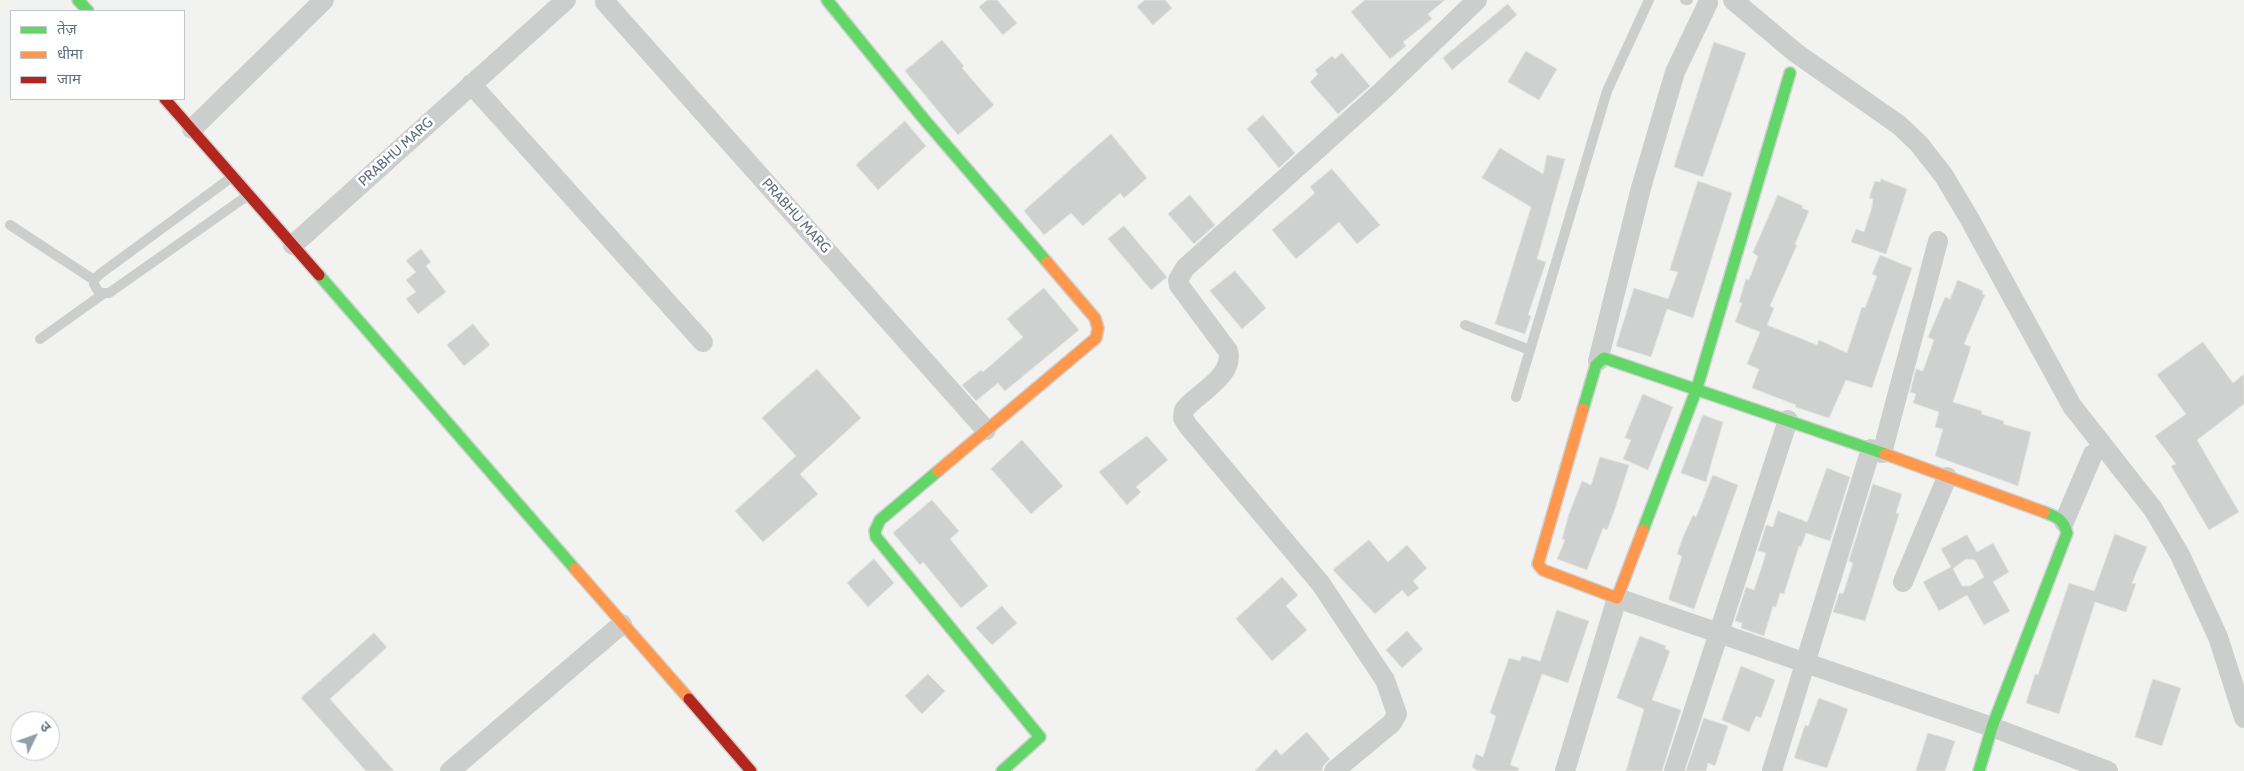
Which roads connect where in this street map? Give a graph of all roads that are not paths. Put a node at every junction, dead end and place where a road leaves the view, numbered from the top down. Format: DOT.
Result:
graph roads {
  1 [pos="78,0"];
  2 [pos="324,0"];
  3 [pos="566,0"];
  4 [pos="827,0"];
  5 [pos="1477,0"];
  6 [pos="1649,0"];
  7 [pos="1733,0"];
  8 [pos="1693,1"];
  9 [pos="605,2"];
  10 [pos="87,10"];
  11 [pos="1790,73"];
  12 [pos="471,84"];
  13 [pos="166,100"];
  14 [pos="192,129"];
  15 [pos="232,177"];
  16 [pos="248,196"];
  17 [pos="10,225"];
  18 [pos="1938,241"];
  19 [pos="293,244"];
  20 [pos="94,280"];
  21 [pos="103,294"];
  22 [pos="1465,324"];
  23 [pos="40,339"];
  24 [pos="703,342"];
  25 [pos="1530,350"];
  26 [pos="1598,361"];
  27 [pos="1697,388"];
  28 [pos="1516,397"];
  29 [pos="1788,420"];
  30 [pos="986,430"];
  31 [pos="1877,451"];
  32 [pos="2093,454"];
  33 [pos="1947,477"];
  34 [pos="2064,522"];
  35 [pos="1903,582"];
  36 [pos="1617,598"];
  37 [pos="622,624"];
  38 [pos="1718,633"];
  39 [pos="1806,664"];
  40 [pos="2244,718"];
  41 [pos="1992,727"];
  42 [pos="450,771"];
  43 [pos="751,771"];
  44 [pos="1002,771"];
  45 [pos="1334,771"];
  46 [pos="1565,771"];
  47 [pos="1674,771"];
  48 [pos="1772,771"];
  49 [pos="1979,771"];
  50 [pos="2108,771"];
  1 -- 10 [label="street"];
  2 -- 14 [label="street"];
  3 -- 12 [label="street, PRABHU MARG"];
  4 -- 30 [label="street"];
  5 -- 45 [label="street"];
  6 -- 25 [label="lane"];
  7 -- 40 [label="street"];
  8 -- 26 [label="street"];
  9 -- 30 [label="street, PRABHU MARG"];
  11 -- 27 [label="street"];
  12 -- 19 [label="street, PRABHU MARG"];
  12 -- 24 [label="street"];
  13 -- 14 [label="street"];
  14 -- 15 [label="street"];
  15 -- 16 [label="street"];
  15 -- 20 [label="lane"];
  16 -- 19 [label="street"];
  16 -- 21 [label="lane"];
  17 -- 20 [label="lane"];
  18 -- 31 [label="street"];
  19 -- 37 [label="street"];
  20 -- 21 [label="lane"];
  21 -- 23 [label="lane"];
  22 -- 25 [label="lane"];
  25 -- 28 [label="lane"];
  26 -- 27 [label="street"];
  26 -- 36 [label="street"];
  27 -- 29 [label="street"];
  27 -- 36 [label="street"];
  29 -- 31 [label="street"];
  29 -- 38 [label="street"];
  30 -- 44 [label="street"];
  31 -- 33 [label="street"];
  31 -- 39 [label="street"];
  32 -- 34 [label="street"];
  33 -- 34 [label="street"];
  33 -- 35 [label="street"];
  34 -- 41 [label="street"];
  36 -- 38 [label="street"];
  36 -- 46 [label="street"];
  37 -- 42 [label="street"];
  37 -- 43 [label="street"];
  38 -- 39 [label="street"];
  38 -- 47 [label="street"];
  39 -- 41 [label="street"];
  39 -- 48 [label="street"];
  41 -- 49 [label="street"];
  41 -- 50 [label="street"];
}
